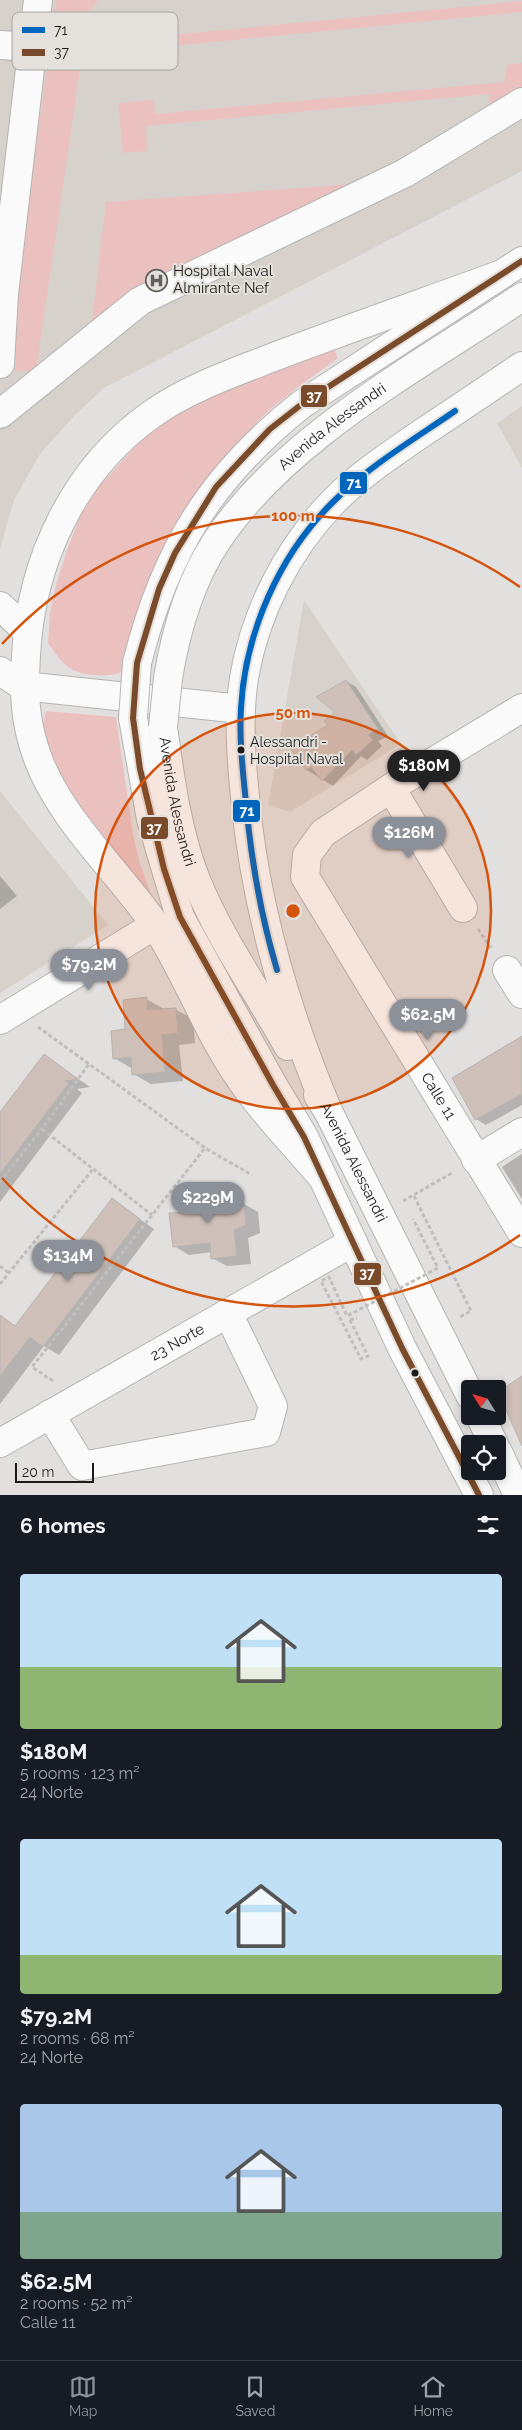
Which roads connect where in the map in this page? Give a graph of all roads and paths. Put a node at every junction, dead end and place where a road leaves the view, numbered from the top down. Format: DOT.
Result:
graph roads {
  1 [pos="30,70"];
  2 [pos="522,102"];
  3 [pos="22,158"];
  4 [pos="0,190"];
  5 [pos="512,268"];
  6 [pos="2,290"];
  7 [pos="522,297"];
  8 [pos="0,364"];
  9 [pos="522,366"];
  10 [pos="0,414"];
  11 [pos="0,606"];
  12 [pos="27,631"];
  13 [pos="0,671"];
  14 [pos="12,690"];
  15 [pos="522,708"];
  16 [pos="241,709"];
  17 [pos="391,788"];
  18 [pos="463,908"];
  19 [pos="155,925"];
  20 [pos="507,970"];
  21 [pos="522,994"];
  22 [pos="8,1015"];
  23 [pos="89,1064"];
  24 [pos="328,1111"];
  25 [pos="42,1129"];
  26 [pos="522,1132"];
  27 [pos="204,1148"];
  28 [pos="476,1160"];
  29 [pos="93,1169"];
  30 [pos="252,1175"];
  31 [pos="323,1178"];
  32 [pos="0,1182"];
  33 [pos="414,1196"];
  34 [pos="406,1207"];
  35 [pos="410,1213"];
  36 [pos="152,1215"];
  37 [pos="522,1233"];
  38 [pos="353,1242"];
  39 [pos="400,1254"];
  40 [pos="0,1266"];
  41 [pos="9,1273"];
  42 [pos="438,1275"];
  43 [pos="0,1284"];
  44 [pos="456,1309"];
  45 [pos="228,1313"];
  46 [pos="357,1318"];
  47 [pos="463,1380"];
  48 [pos="54,1382"];
  49 [pos="50,1414"];
  50 [pos="0,1443"];
  51 [pos="506,1469"];
  52 [pos="479,1495"];
  53 [pos="518,1495"];
  1 -- 3 [label="main road"];
  2 -- 10 [label="main road"];
  3 -- 4 [label="main road"];
  3 -- 6 [label="main road"];
  5 -- 12 [label="main road"];
  5 -- 31 [label="main road, Avenida Alessandri, bridge"];
  6 -- 8 [label="main road"];
  7 -- 24 [label="main road, Avenida Alessandri, bridge"];
  9 -- 16 [label="main road"];
  11 -- 12 [label="main road"];
  12 -- 14 [label="main road"];
  13 -- 14 [label="main road"];
  14 -- 16 [label="main road"];
  14 -- 19 [label="main road"];
  15 -- 17 [label="main road"];
  16 -- 24 [label="main road"];
  17 -- 18 [label="main road"];
  17 -- 28 [label="main road, Calle 11"];
  18 -- 20 [label="path"];
  19 -- 22 [label="main road"];
  19 -- 31 [label="main road"];
  20 -- 21 [label="main road"];
  22 -- 23 [label="path"];
  23 -- 25 [label="path"];
  23 -- 27 [label="path"];
  24 -- 39 [label="main road, Avenida Alessandri"];
  25 -- 29 [label="path"];
  25 -- 32 [label="path"];
  26 -- 28 [label="main road"];
  27 -- 30 [label="path"];
  27 -- 36 [label="path"];
  28 -- 33 [label="path"];
  28 -- 37 [label="main road, Calle 11"];
  29 -- 36 [label="path"];
  29 -- 41 [label="path"];
  31 -- 38 [label="main road, Avenida Alessandri"];
  33 -- 34 [label="path"];
  33 -- 44 [label="path"];
  35 -- 46 [label="path, bridge"];
  36 -- 48 [label="path"];
  38 -- 45 [label="main road, 23 Norte"];
  38 -- 52 [label="main road, Avenida Alessandri"];
  39 -- 42 [label="path"];
  39 -- 47 [label="main road, Avenida Alessandri"];
  40 -- 41 [label="path"];
  41 -- 43 [label="path"];
  45 -- 49 [label="main road, 23 Norte"];
  45 -- 49 [label="main road"];
  49 -- 50 [label="main road, 23 Norte"];
  51 -- 53 [label="main road"];
}
